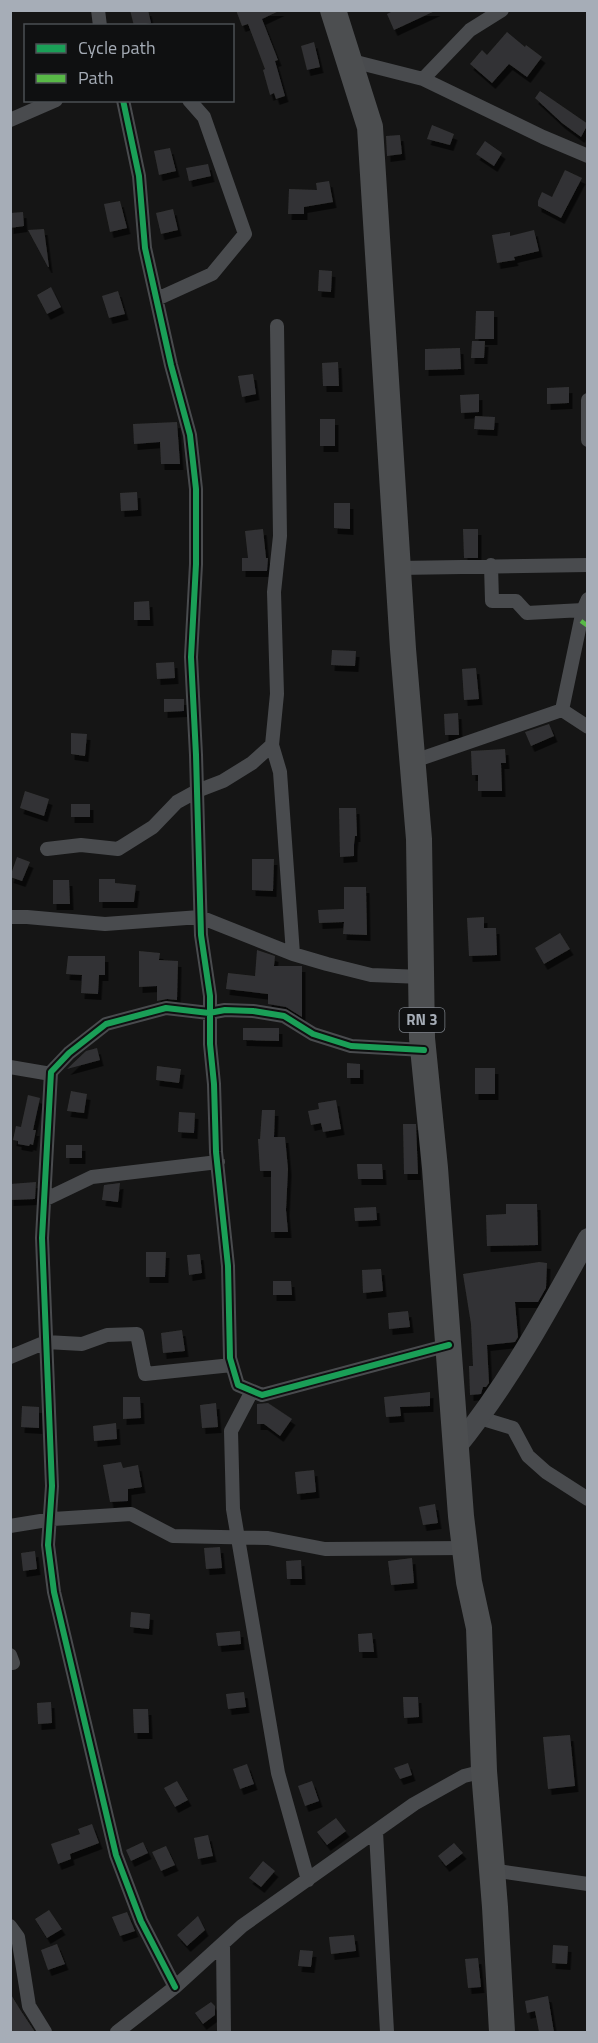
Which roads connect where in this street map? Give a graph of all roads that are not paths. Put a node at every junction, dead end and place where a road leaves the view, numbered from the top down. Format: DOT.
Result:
graph roads {
  1 [pos="333,10"];
  2 [pos="502,10"];
  3 [pos="348,60"];
  4 [pos="423,79"];
  5 [pos="51,102"];
  6 [pos="123,102"];
  7 [pos="191,102"];
  8 [pos="10,120"];
  9 [pos="588,156"];
  10 [pos="157,299"];
  11 [pos="277,326"];
  12 [pos="588,400"];
  13 [pos="588,440"];
  14 [pos="491,566"];
  15 [pos="588,566"];
  16 [pos="398,568"];
  17 [pos="585,604"];
  18 [pos="562,710"];
  19 [pos="588,727"];
  20 [pos="272,745"];
  21 [pos="411,762"];
  22 [pos="197,791"];
  23 [pos="47,849"];
  24 [pos="10,917"];
  25 [pos="200,917"];
  26 [pos="293,954"];
  27 [pos="422,977"];
  28 [pos="208,1013"];
  29 [pos="424,1050"];
  30 [pos="10,1068"];
  31 [pos="51,1074"];
  32 [pos="218,1162"];
  33 [pos="44,1200"];
  34 [pos="588,1238"];
  35 [pos="46,1342"];
  36 [pos="449,1345"];
  37 [pos="10,1357"];
  38 [pos="232,1365"];
  39 [pos="252,1391"];
  40 [pos="480,1418"];
  41 [pos="456,1448"];
  42 [pos="588,1499"];
  43 [pos="50,1520"];
  44 [pos="10,1526"];
  45 [pos="237,1537"];
  46 [pos="465,1548"];
  47 [pos="10,1655"];
  48 [pos="10,1664"];
  49 [pos="484,1771"];
  50 [pos="376,1832"];
  51 [pos="491,1870"];
  52 [pos="308,1880"];
  53 [pos="588,1884"];
  54 [pos="10,1926"];
  55 [pos="224,1944"];
  56 [pos="175,1987"];
  57 [pos="45,2032"];
  58 [pos="117,2032"];
  59 [pos="224,2032"];
  60 [pos="387,2032"];
  61 [pos="502,2032"];
  1 -- 3 [label="highway, RN 3"];
  2 -- 4 [label="street"];
  3 -- 4 [label="street"];
  3 -- 16 [label="highway, RN 3"];
  4 -- 9 [label="street"];
  5 -- 8 [label="street"];
  6 -- 10 [label="street"];
  7 -- 10 [label="street"];
  10 -- 22 [label="street"];
  11 -- 20 [label="street"];
  12 -- 13 [label="street"];
  14 -- 15 [label="street"];
  14 -- 16 [label="street"];
  14 -- 17 [label="street"];
  16 -- 21 [label="highway, RN 3"];
  17 -- 18 [label="street"];
  18 -- 19 [label="street"];
  18 -- 21 [label="street"];
  20 -- 22 [label="street"];
  20 -- 26 [label="street"];
  21 -- 27 [label="highway, RN 3"];
  22 -- 23 [label="street"];
  22 -- 25 [label="street"];
  24 -- 25 [label="street"];
  25 -- 26 [label="street"];
  25 -- 28 [label="street"];
  26 -- 27 [label="street"];
  27 -- 29 [label="highway, RN 3"];
  28 -- 29 [label="street"];
  28 -- 31 [label="street"];
  28 -- 32 [label="street"];
  29 -- 36 [label="highway, RN 3"];
  30 -- 31 [label="street"];
  31 -- 33 [label="street"];
  32 -- 33 [label="street"];
  32 -- 38 [label="street"];
  33 -- 35 [label="street"];
  34 -- 40 [label="main road"];
  35 -- 37 [label="street"];
  35 -- 38 [label="street"];
  35 -- 43 [label="street"];
  36 -- 39 [label="street"];
  36 -- 41 [label="highway, RN 3"];
  38 -- 39 [label="street"];
  39 -- 45 [label="street"];
  40 -- 41 [label="main road"];
  40 -- 42 [label="street"];
  41 -- 46 [label="highway, RN 3"];
  43 -- 44 [label="street"];
  43 -- 45 [label="street"];
  43 -- 56 [label="street"];
  45 -- 46 [label="street"];
  45 -- 52 [label="street"];
  46 -- 49 [label="highway, RN 3"];
  47 -- 48 [label="street"];
  49 -- 50 [label="street"];
  49 -- 51 [label="highway, RN 3"];
  50 -- 52 [label="street"];
  50 -- 60 [label="street"];
  51 -- 53 [label="street"];
  51 -- 61 [label="highway, RN 3"];
  52 -- 55 [label="street"];
  54 -- 57 [label="street"];
  55 -- 56 [label="street"];
  55 -- 59 [label="street"];
  56 -- 58 [label="street"];
}
